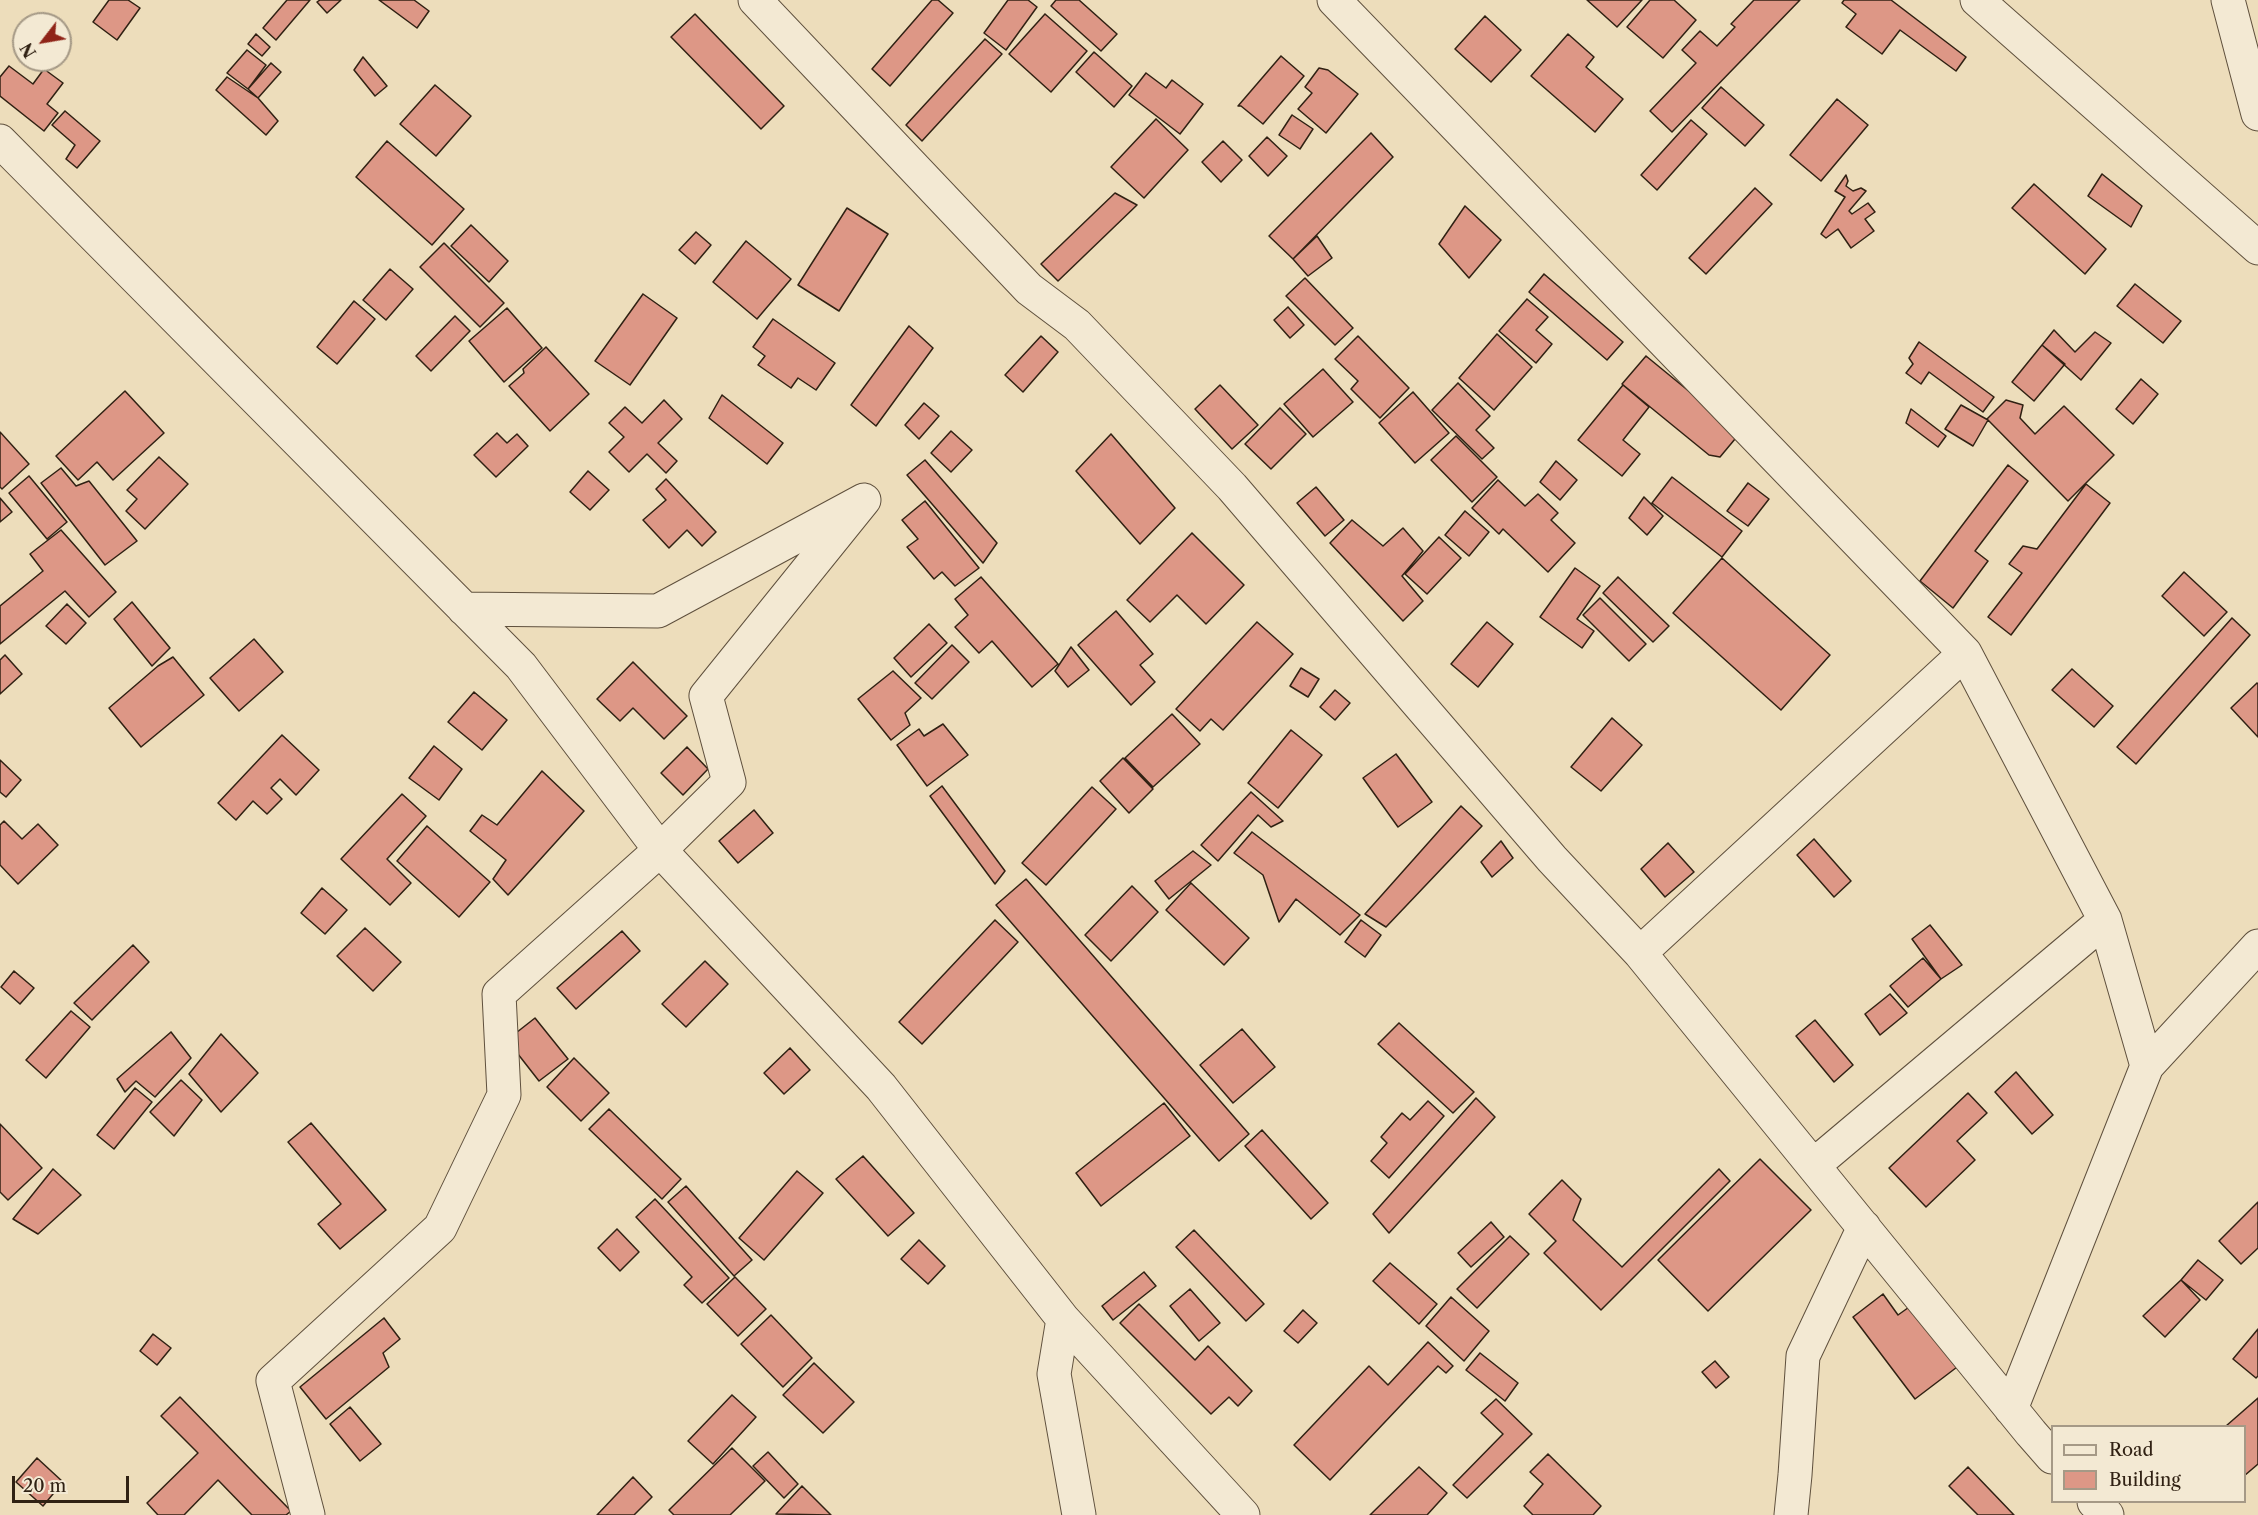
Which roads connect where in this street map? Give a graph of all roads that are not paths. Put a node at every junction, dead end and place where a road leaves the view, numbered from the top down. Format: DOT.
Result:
graph roads {
  1 [pos="755,0"];
  2 [pos="1334,0"];
  3 [pos="1977,0"];
  4 [pos="2228,0"];
  5 [pos="2258,114"];
  6 [pos="0,141"];
  7 [pos="2258,248"];
  8 [pos="464,609"];
  9 [pos="1965,652"];
  10 [pos="660,850"];
  11 [pos="2105,921"];
  12 [pos="2258,946"];
  13 [pos="1640,953"];
  14 [pos="2147,1066"];
  15 [pos="1814,1165"];
  16 [pos="1864,1227"];
  17 [pos="1063,1319"];
  18 [pos="2011,1409"];
  19 [pos="2051,1456"];
  20 [pos="2095,1503"];
  21 [pos="308,1515"];
  22 [pos="1079,1515"];
  23 [pos="1243,1515"];
  24 [pos="1791,1515"];
  25 [pos="2107,1515"];
  1 -- 13 [label="street"];
  2 -- 9 [label="street"];
  3 -- 7 [label="street"];
  4 -- 5 [label="street"];
  6 -- 8 [label="street"];
  8 -- 10 [label="street"];
  8 -- 10 [label="street"];
  9 -- 11 [label="street"];
  9 -- 13 [label="street"];
  10 -- 17 [label="street"];
  10 -- 21 [label="street"];
  11 -- 14 [label="street"];
  11 -- 15 [label="street"];
  12 -- 14 [label="street"];
  13 -- 15 [label="street"];
  14 -- 18 [label="street"];
  15 -- 16 [label="street"];
  16 -- 18 [label="street"];
  16 -- 24 [label="street"];
  17 -- 22 [label="street"];
  17 -- 23 [label="street"];
  18 -- 19 [label="street"];
  20 -- 25 [label="street"];
}
